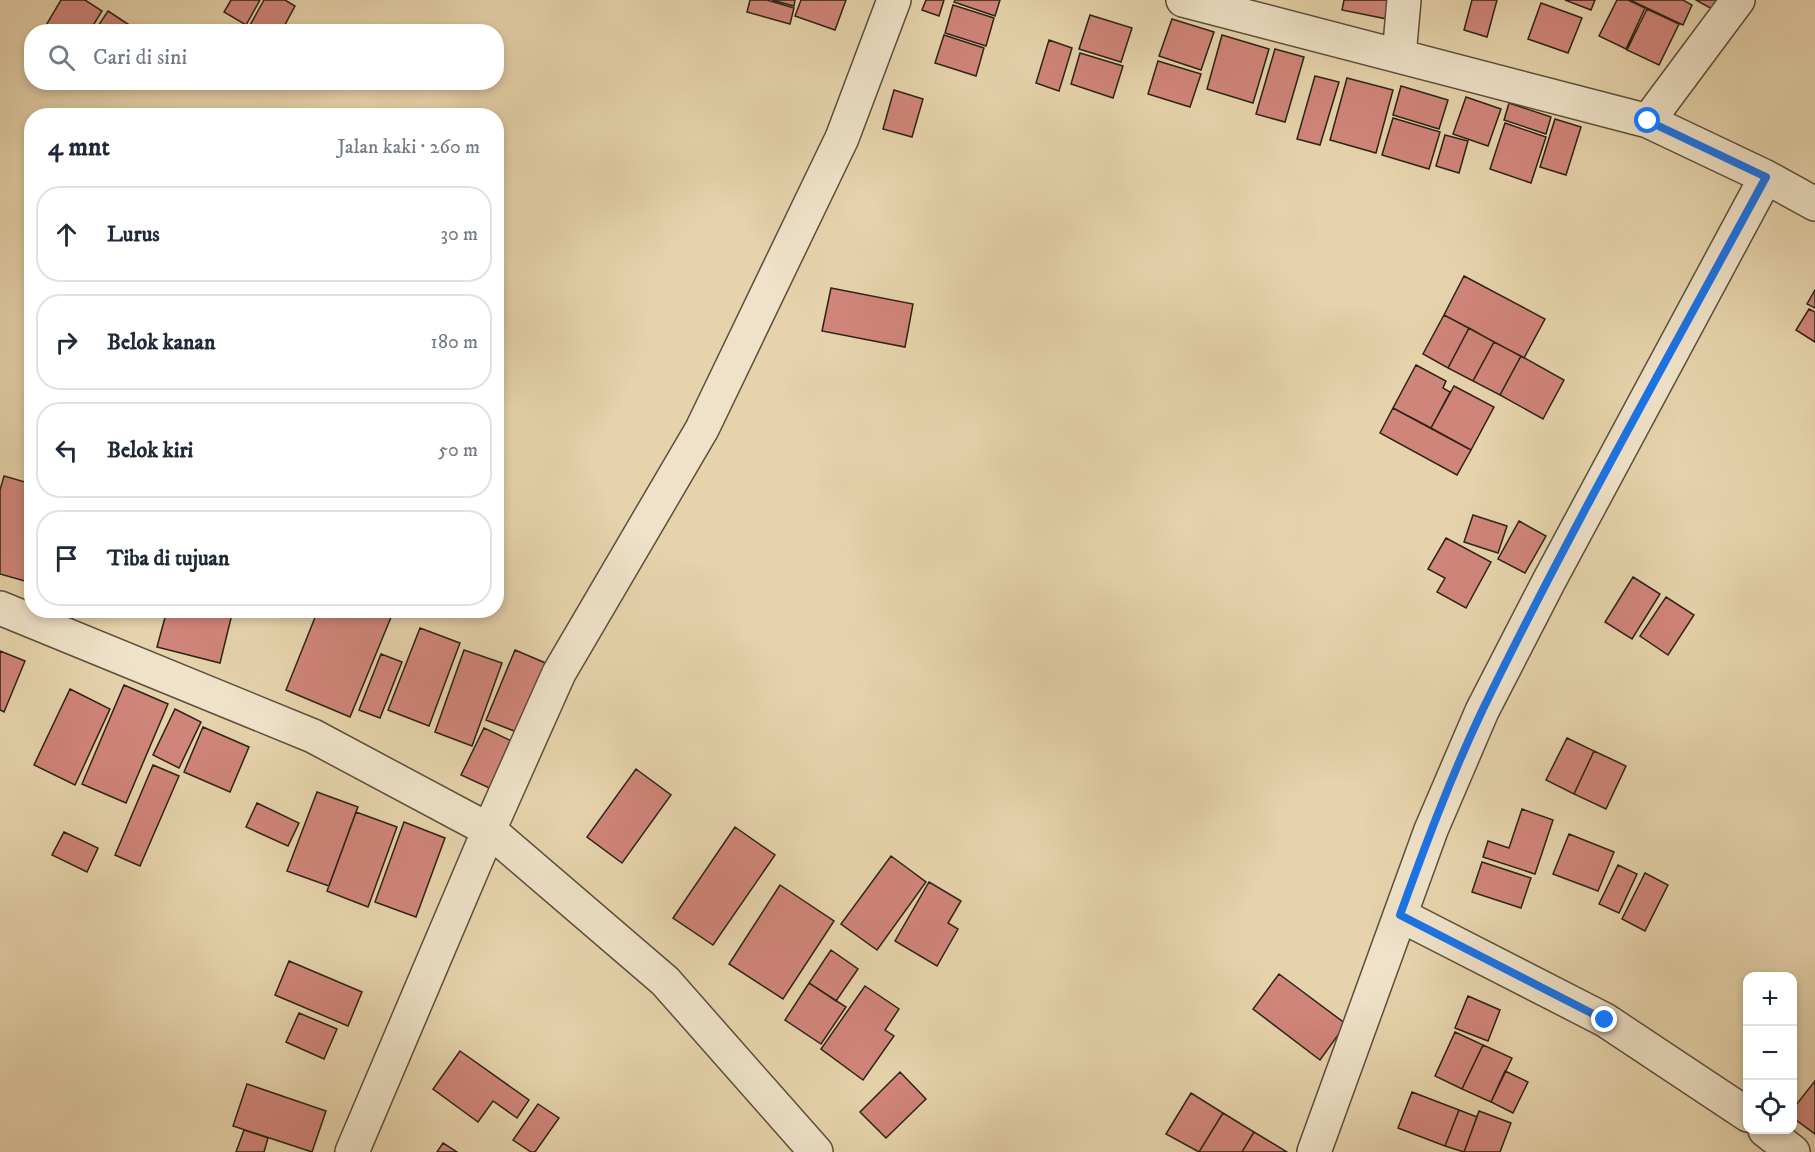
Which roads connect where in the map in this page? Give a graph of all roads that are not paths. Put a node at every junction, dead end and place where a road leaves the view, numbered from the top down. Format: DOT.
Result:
graph roads {
  1 [pos="894,0"];
  2 [pos="1183,0"];
  3 [pos="1404,0"];
  4 [pos="1738,0"];
  5 [pos="1399,56"];
  6 [pos="1648,121"];
  7 [pos="1766,177"];
  8 [pos="1815,204"];
  9 [pos="0,608"];
  10 [pos="24,618"];
  11 [pos="24,618"];
  12 [pos="489,830"];
  13 [pos="1400,915"];
  14 [pos="1743,1112"];
  15 [pos="1770,1134"];
  16 [pos="352,1152"];
  17 [pos="816,1152"];
  18 [pos="1314,1152"];
  19 [pos="1793,1152"];
  1 -- 12 [label="street"];
  2 -- 5 [label="street"];
  3 -- 5 [label="street"];
  4 -- 6 [label="street"];
  5 -- 6 [label="street"];
  6 -- 7 [label="street"];
  7 -- 8 [label="street"];
  7 -- 13 [label="street"];
  9 -- 11 [label="street"];
  10 -- 12 [label="street"];
  12 -- 16 [label="street"];
  12 -- 17 [label="street"];
  13 -- 14 [label="street"];
  13 -- 18 [label="street"];
  15 -- 19 [label="street"];
}
